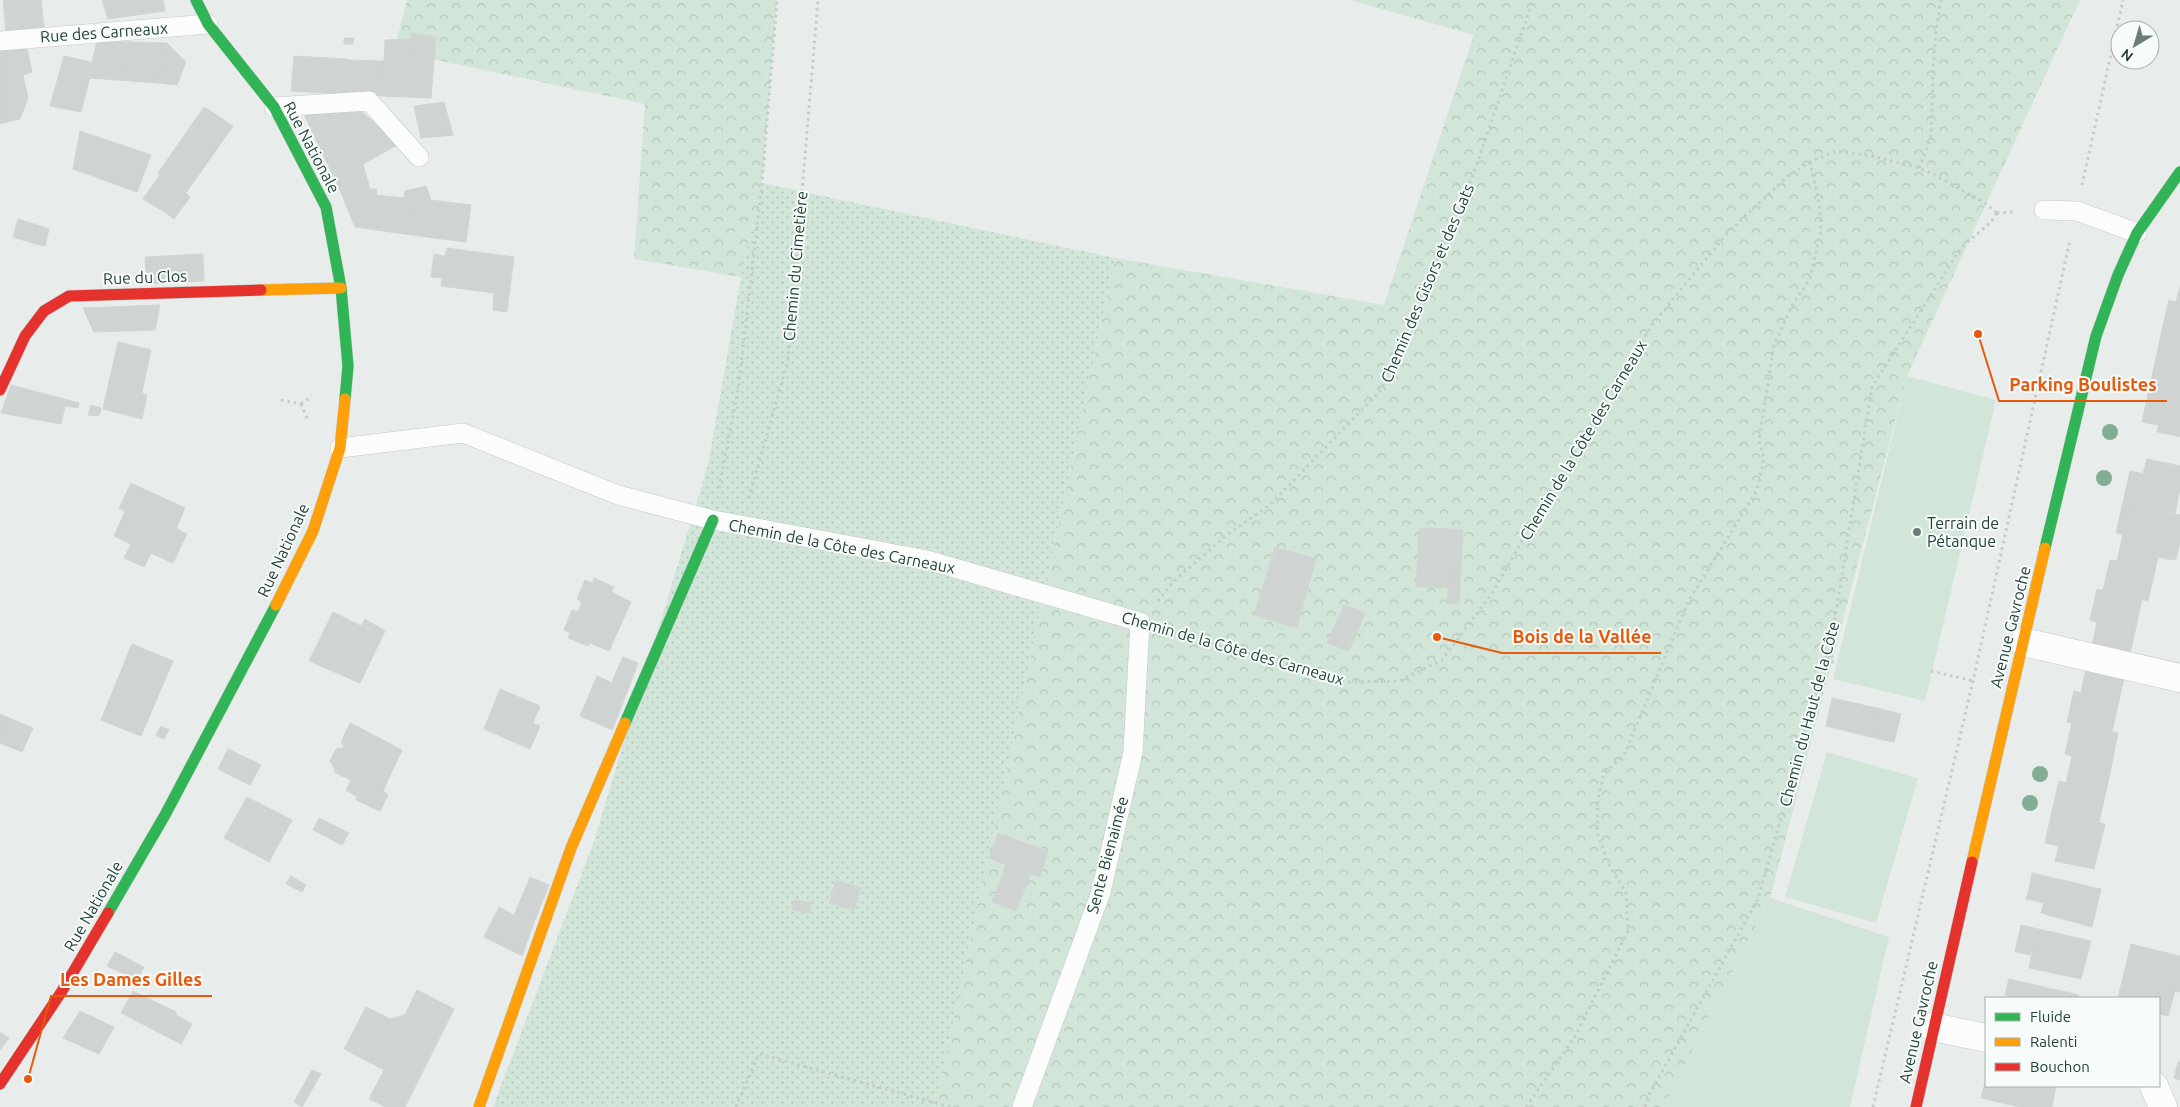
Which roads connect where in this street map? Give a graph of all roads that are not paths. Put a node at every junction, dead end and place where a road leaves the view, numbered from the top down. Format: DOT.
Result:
graph roads {
  1 [pos="196,0"];
  2 [pos="208,24"];
  3 [pos="0,41"];
  4 [pos="274,107"];
  5 [pos="419,157"];
  6 [pos="2180,172"];
  7 [pos="2044,210"];
  8 [pos="2137,233"];
  9 [pos="341,288"];
  10 [pos="0,390"];
  11 [pos="340,448"];
  12 [pos="713,520"];
  13 [pos="1140,622"];
  14 [pos="2024,642"];
  15 [pos="2180,678"];
  16 [pos="1934,1027"];
  17 [pos="1985,1038"];
  18 [pos="0,1084"];
  19 [pos="2154,1087"];
  20 [pos="479,1107"];
  21 [pos="1022,1107"];
  22 [pos="1916,1107"];
  23 [pos="2163,1107"];
  1 -- 2 [label="street, Rue Nationale"];
  2 -- 3 [label="lane, Rue des Carneaux"];
  2 -- 4 [label="street, Rue Nationale"];
  4 -- 5 [label="lane"];
  4 -- 9 [label="street, Rue Nationale"];
  6 -- 8 [label="street, Avenue Gavroche"];
  7 -- 8 [label="lane"];
  8 -- 14 [label="street, Avenue Gavroche"];
  9 -- 10 [label="street, Rue du Clos"];
  9 -- 11 [label="street, Rue Nationale"];
  11 -- 12 [label="lane, Chemin de la Côte des Carneaux"];
  11 -- 18 [label="street, Rue Nationale"];
  12 -- 13 [label="lane, Chemin de la Côte des Carneaux"];
  12 -- 20 [label="street"];
  13 -- 21 [label="lane, Sente Bienaimée"];
  14 -- 15 [label="street"];
  14 -- 16 [label="street, Avenue Gavroche"];
  16 -- 17 [label="street"];
  16 -- 22 [label="street, Avenue Gavroche"];
  19 -- 23 [label="street"];
}
